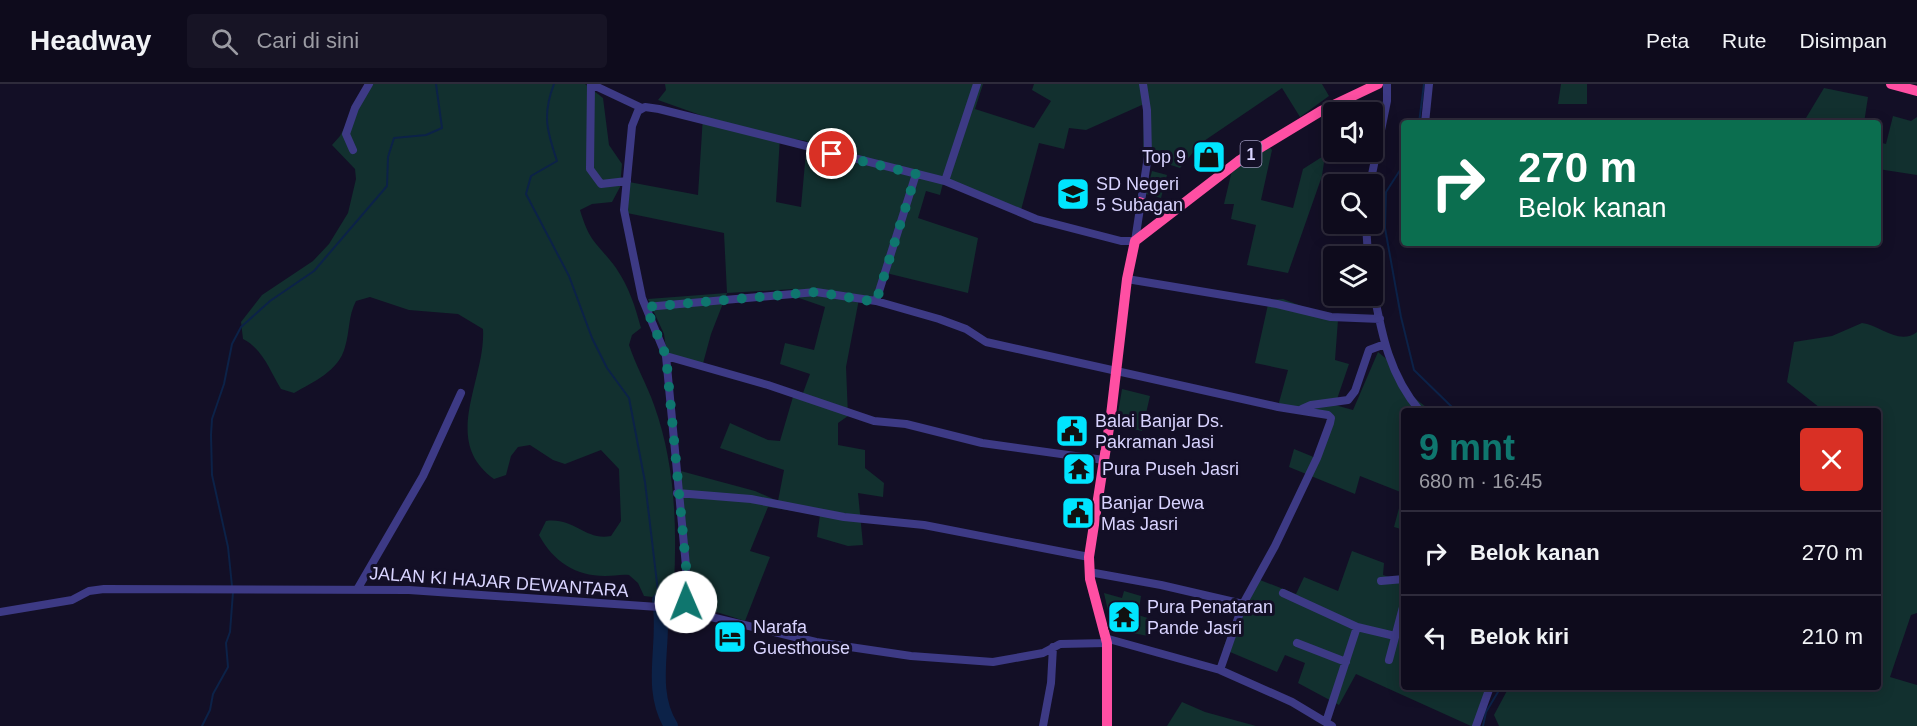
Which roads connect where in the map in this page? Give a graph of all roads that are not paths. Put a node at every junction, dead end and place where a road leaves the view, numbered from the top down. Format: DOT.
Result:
graph roads {
  1 [pos="369,84"];
  2 [pos="591,84"];
  3 [pos="977,84"];
  4 [pos="1143,84"];
  5 [pos="1378,84"];
  6 [pos="1387,84"];
  7 [pos="1429,84"];
  8 [pos="1891,84"];
  9 [pos="1917,91"];
  10 [pos="642,108"];
  11 [pos="1425,120"];
  12 [pos="353,150"];
  13 [pos="916,174"];
  14 [pos="1372,174"];
  15 [pos="627,181"];
  16 [pos="945,181"];
  17 [pos="1139,202"];
  18 [pos="1169,214"];
  19 [pos="1135,241"];
  20 [pos="1126,279"];
  21 [pos="876,302"];
  22 [pos="1377,306"];
  23 [pos="646,307"];
  24 [pos="1380,319"];
  25 [pos="1385,344"];
  26 [pos="666,356"];
  27 [pos="1116,372"];
  28 [pos="461,393"];
  29 [pos="1417,408"];
  30 [pos="1302,409"];
  31 [pos="1104,460"];
  32 [pos="678,493"];
  33 [pos="1089,557"];
  34 [pos="1089,572"];
  35 [pos="1401,579"];
  36 [pos="1381,581"];
  37 [pos="358,588"];
  38 [pos="1283,593"];
  39 [pos="1243,604"];
  40 [pos="685,609"];
  41 [pos="0,612"];
  42 [pos="1401,614"];
  43 [pos="1358,627"];
  44 [pos="1395,636"];
  45 [pos="1106,641"];
  46 [pos="1297,643"];
  47 [pos="1053,647"];
  48 [pos="1389,660"];
  49 [pos="1346,662"];
  50 [pos="1220,670"];
  51 [pos="1489,690"];
  52 [pos="1329,724"];
  53 [pos="1043,726"];
  54 [pos="1107,726"];
  55 [pos="1476,726"];
  1 -- 12 [label="street"];
  2 -- 10 [label="street"];
  2 -- 15 [label="street"];
  3 -- 16 [label="street"];
  4 -- 17 [label="street"];
  5 -- 18 [label="highway, 1"];
  6 -- 14 [label="street"];
  7 -- 11 [label="street"];
  8 -- 9 [label="highway"];
  10 -- 13 [label="street"];
  10 -- 15 [label="street"];
  13 -- 16 [label="street"];
  13 -- 21 [label="street"];
  15 -- 23 [label="street"];
  16 -- 19 [label="street"];
  17 -- 18 [label="highway"];
  17 -- 19 [label="street"];
  18 -- 19 [label="highway, 1"];
  19 -- 20 [label="highway"];
  20 -- 24 [label="street"];
  20 -- 27 [label="highway"];
  21 -- 23 [label="street"];
  21 -- 27 [label="street"];
  22 -- 24 [label="street"];
  23 -- 26 [label="street"];
  24 -- 25 [label="street"];
  25 -- 29 [label="street"];
  25 -- 30 [label="street"];
  26 -- 31 [label="street"];
  26 -- 32 [label="street"];
  27 -- 30 [label="street"];
  27 -- 31 [label="highway"];
  28 -- 37 [label="street"];
  30 -- 39 [label="street"];
  31 -- 33 [label="highway"];
  32 -- 33 [label="street"];
  32 -- 40 [label="street"];
  33 -- 34 [label="highway"];
  34 -- 39 [label="street"];
  34 -- 45 [label="highway"];
  35 -- 36 [label="street"];
  37 -- 40 [label="street, JALAN KI HAJAR DEWANTARA"];
  37 -- 41 [label="street, JALAN KI HAJAR DEWANTARA"];
  38 -- 43 [label="street"];
  39 -- 50 [label="street"];
  40 -- 47 [label="street, JALAN KI HAJAR DEWANTARA"];
  42 -- 44 [label="street"];
  43 -- 44 [label="street"];
  43 -- 49 [label="street"];
  44 -- 48 [label="street"];
  45 -- 47 [label="street, JALAN KI HAJAR DEWANTARA"];
  45 -- 50 [label="street, JALAN KI HAJAR DEWANTARA"];
  45 -- 54 [label="highway"];
  46 -- 49 [label="street"];
  47 -- 53 [label="street"];
  49 -- 52 [label="street"];
  50 -- 52 [label="street, JALAN KI HAJAR DEWANTARA"];
  51 -- 55 [label="street"];
}
